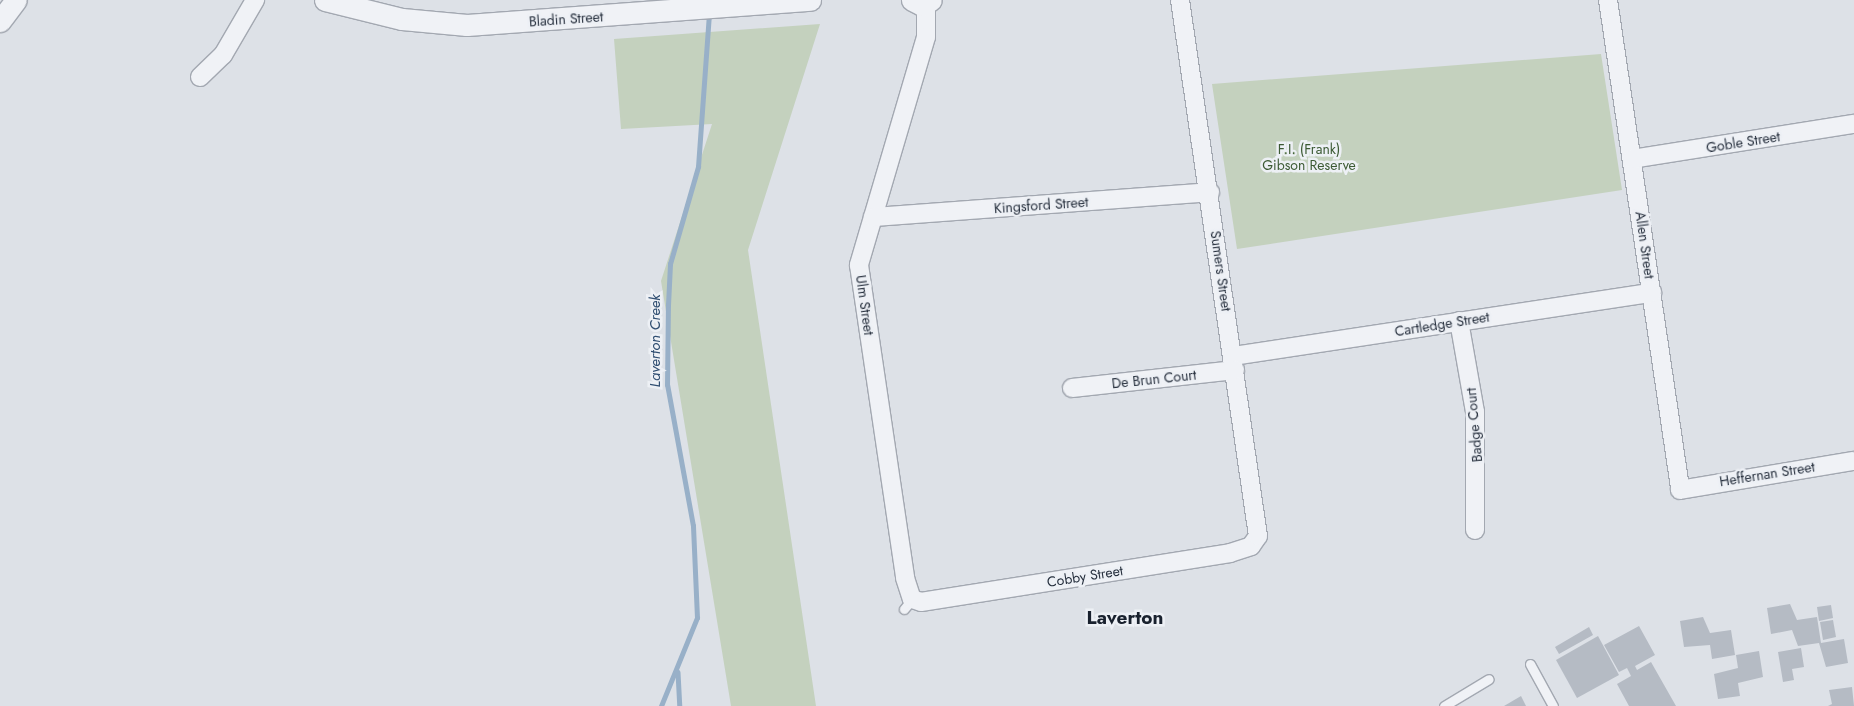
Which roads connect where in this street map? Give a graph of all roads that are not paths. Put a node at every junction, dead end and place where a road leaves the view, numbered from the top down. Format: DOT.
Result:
graph roads {
  1 [pos="16,0"];
  2 [pos="255,0"];
  3 [pos="325,0"];
  4 [pos="810,0"];
  5 [pos="1180,0"];
  6 [pos="1608,0"];
  7 [pos="923,1"];
  8 [pos="0,21"];
  9 [pos="200,77"];
  10 [pos="1854,124"];
  11 [pos="1632,159"];
  12 [pos="1210,192"];
  13 [pos="873,218"];
  14 [pos="1652,293"];
  15 [pos="1460,321"];
  16 [pos="1234,363"];
  17 [pos="1072,388"];
  18 [pos="1854,461"];
  19 [pos="1680,490"];
  20 [pos="1475,530"];
  21 [pos="1255,541"];
  22 [pos="908,604"];
  23 [pos="1530,664"];
  24 [pos="1489,680"];
  25 [pos="1444,706"];
  26 [pos="1553,706"];
  1 -- 8 [label="street"];
  2 -- 9 [label="street"];
  3 -- 4 [label="street, Bladin Street"];
  5 -- 12 [label="street, Sumers Street"];
  6 -- 11 [label="street, Allen Street"];
  7 -- 13 [label="street, Ulm Street"];
  10 -- 11 [label="street, Goble Street"];
  11 -- 14 [label="street, Allen Street"];
  12 -- 13 [label="street, Kingsford Street"];
  12 -- 16 [label="street, Sumers Street"];
  13 -- 22 [label="street, Ulm Street"];
  14 -- 15 [label="street, Cartledge Street"];
  14 -- 19 [label="street, Allen Street"];
  15 -- 16 [label="street, Cartledge Street"];
  15 -- 20 [label="street, Badge Court"];
  16 -- 17 [label="street, De Brun Court"];
  16 -- 21 [label="street, Sumers Street"];
  18 -- 19 [label="street, Heffernan Street"];
  21 -- 22 [label="street, Cobby Street"];
  23 -- 26 [label="lane"];
  24 -- 25 [label="lane"];
}
